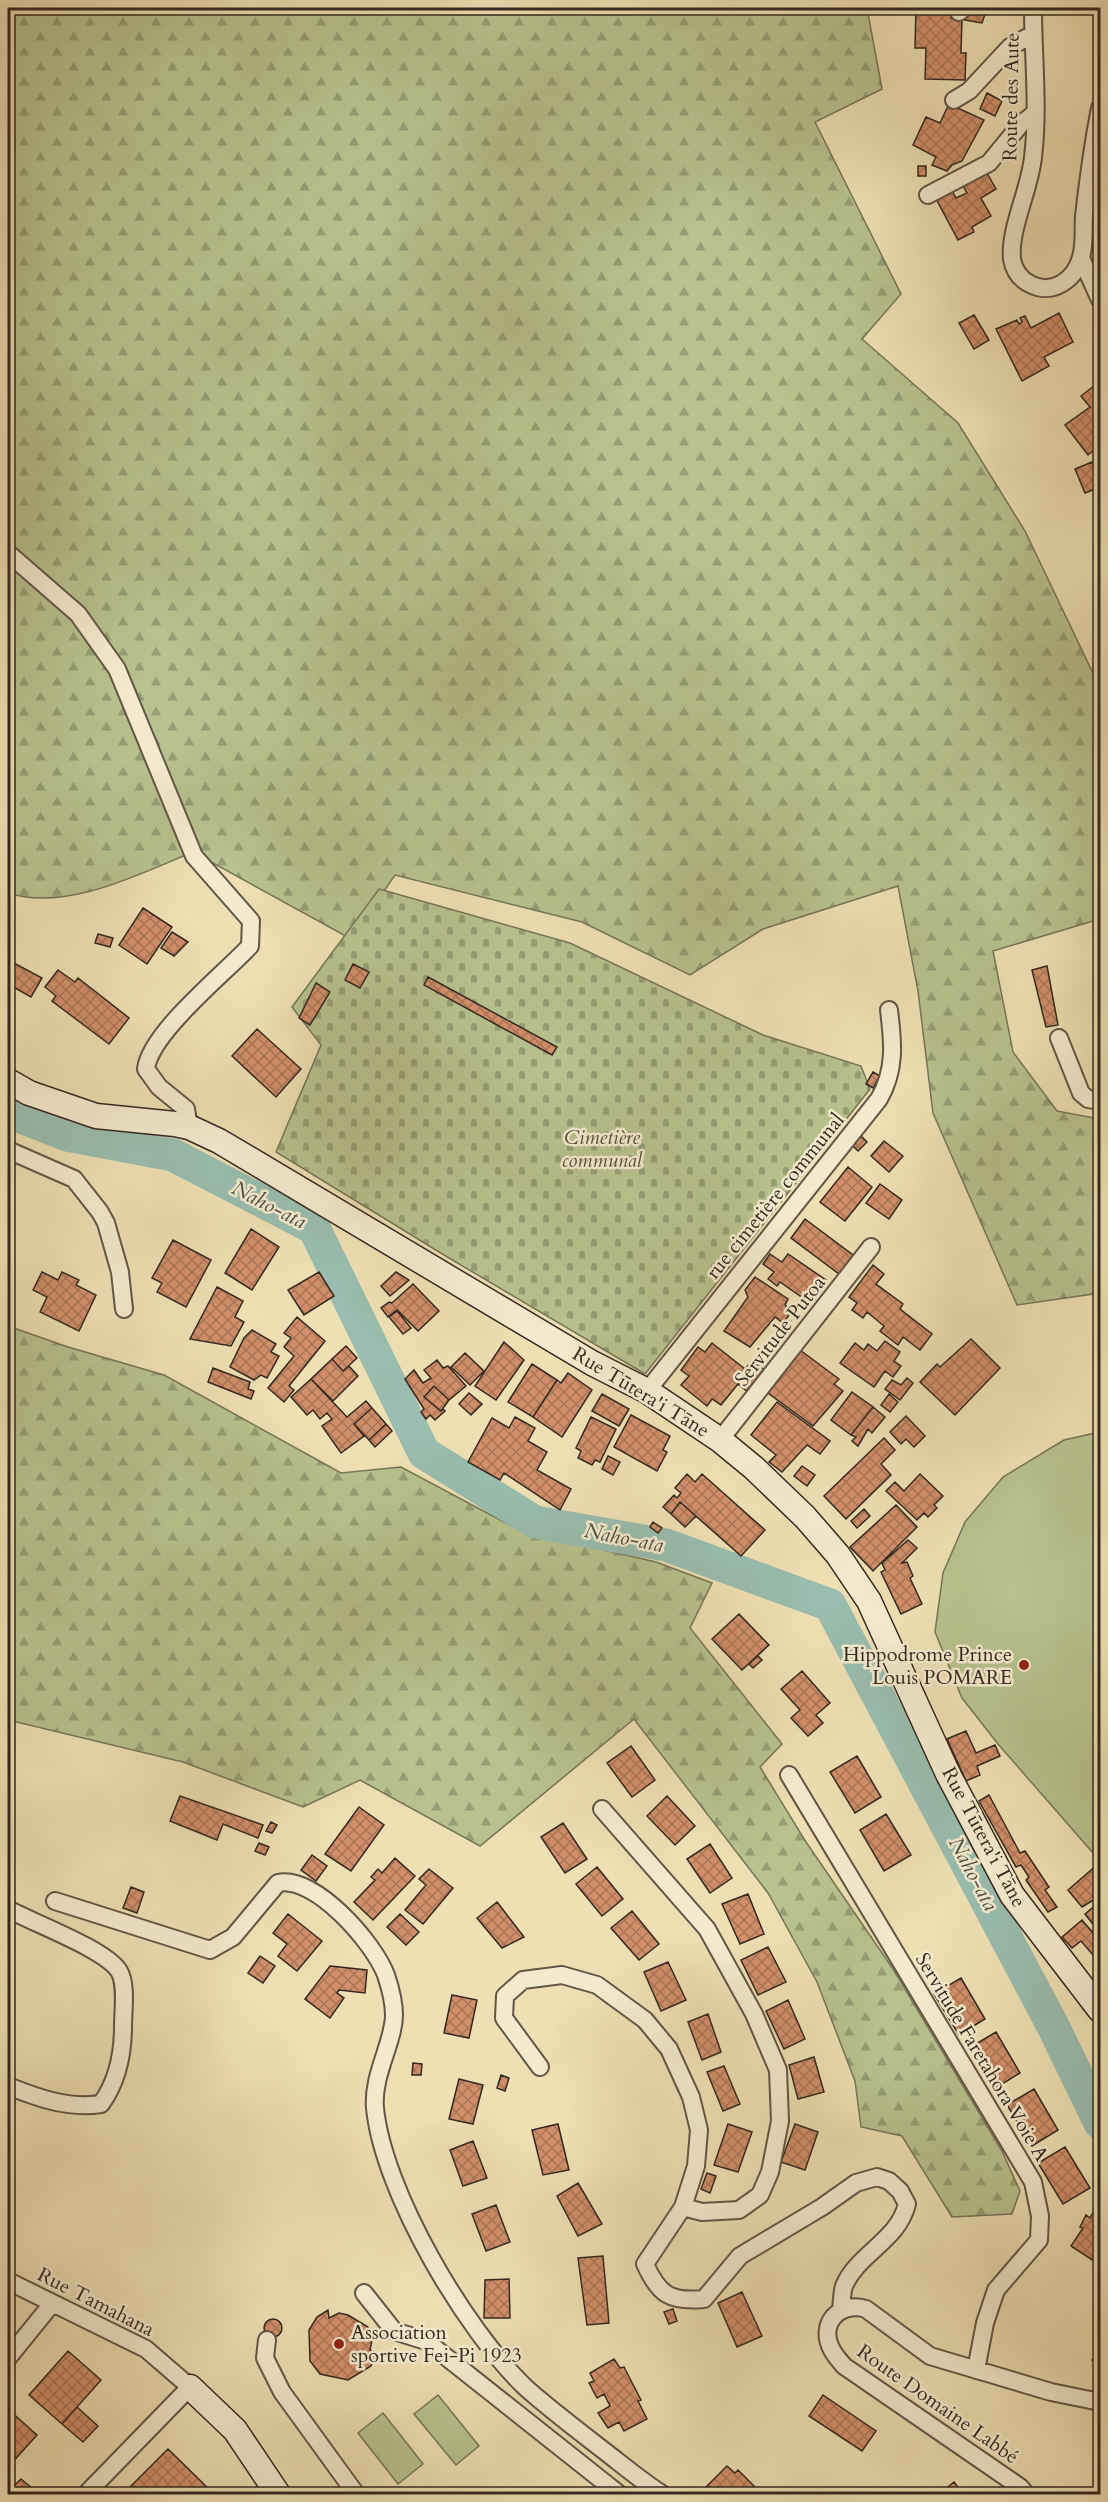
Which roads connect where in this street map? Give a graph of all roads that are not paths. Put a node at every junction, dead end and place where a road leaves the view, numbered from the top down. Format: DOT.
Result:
graph roads {
  1 [pos="1033,8"];
  2 [pos="1033,34"];
  3 [pos="954,100"];
  4 [pos="1101,108"];
  5 [pos="1035,113"];
  6 [pos="928,195"];
  7 [pos="1081,258"];
  8 [pos="1101,300"];
  9 [pos="8,553"];
  10 [pos="889,1010"];
  11 [pos="1059,1038"];
  12 [pos="8,1081"];
  13 [pos="1101,1101"];
  14 [pos="189,1126"];
  15 [pos="8,1150"];
  16 [pos="871,1246"];
  17 [pos="124,1309"];
  18 [pos="647,1391"];
  19 [pos="720,1440"];
  20 [pos="789,1775"];
  21 [pos="602,1809"];
  22 [pos="55,1901"];
  23 [pos="8,1909"];
  24 [pos="1101,2010"];
  25 [pos="540,2067"];
  26 [pos="8,2086"];
  27 [pos="683,2207"];
  28 [pos="8,2281"];
  29 [pos="364,2293"];
  30 [pos="51,2305"];
  31 [pos="841,2309"];
  32 [pos="267,2340"];
  33 [pos="8,2358"];
  34 [pos="976,2370"];
  35 [pos="190,2387"];
  36 [pos="1101,2402"];
  37 [pos="987,2465"];
  38 [pos="86,2494"];
  39 [pos="278,2494"];
  40 [pos="356,2494"];
  41 [pos="619,2494"];
  42 [pos="662,2494"];
  43 [pos="1008,2494"];
  44 [pos="1026,2494"];
  1 -- 2 [label="street, Route des Aute"];
  2 -- 3 [label="street"];
  2 -- 5 [label="street, Route des Aute"];
  4 -- 7 [label="street"];
  5 -- 6 [label="street"];
  5 -- 7 [label="street, Route des Aute"];
  7 -- 8 [label="street"];
  9 -- 14 [label="street"];
  10 -- 18 [label="street, rue cimetière communal"];
  11 -- 13 [label="street"];
  12 -- 14 [label="street, Rue Tūtera'i Tāne"];
  14 -- 18 [label="street, Rue Tūtera'i Tāne"];
  15 -- 17 [label="street"];
  16 -- 19 [label="street, Servitude Putoa"];
  18 -- 19 [label="street, Rue Tūtera'i Tāne"];
  19 -- 24 [label="street, Rue Tūtera'i Tāne"];
  20 -- 34 [label="street, Servitude Faretahora Voie A"];
  21 -- 27 [label="street"];
  22 -- 42 [label="street"];
  23 -- 26 [label="street"];
  25 -- 27 [label="street"];
  27 -- 31 [label="street"];
  28 -- 30 [label="street, Rue Tamahana"];
  29 -- 41 [label="street"];
  30 -- 33 [label="street"];
  30 -- 35 [label="street, Rue Tamahana"];
  31 -- 34 [label="street, Route Domaine Labbé"];
  31 -- 37 [label="street, Route Domaine Labbé"];
  32 -- 40 [label="street"];
  34 -- 36 [label="street, Route Domaine Labbé"];
  35 -- 38 [label="street"];
  35 -- 39 [label="street"];
  37 -- 43 [label="street"];
  37 -- 44 [label="street, Route Domaine Labbé"];
}
